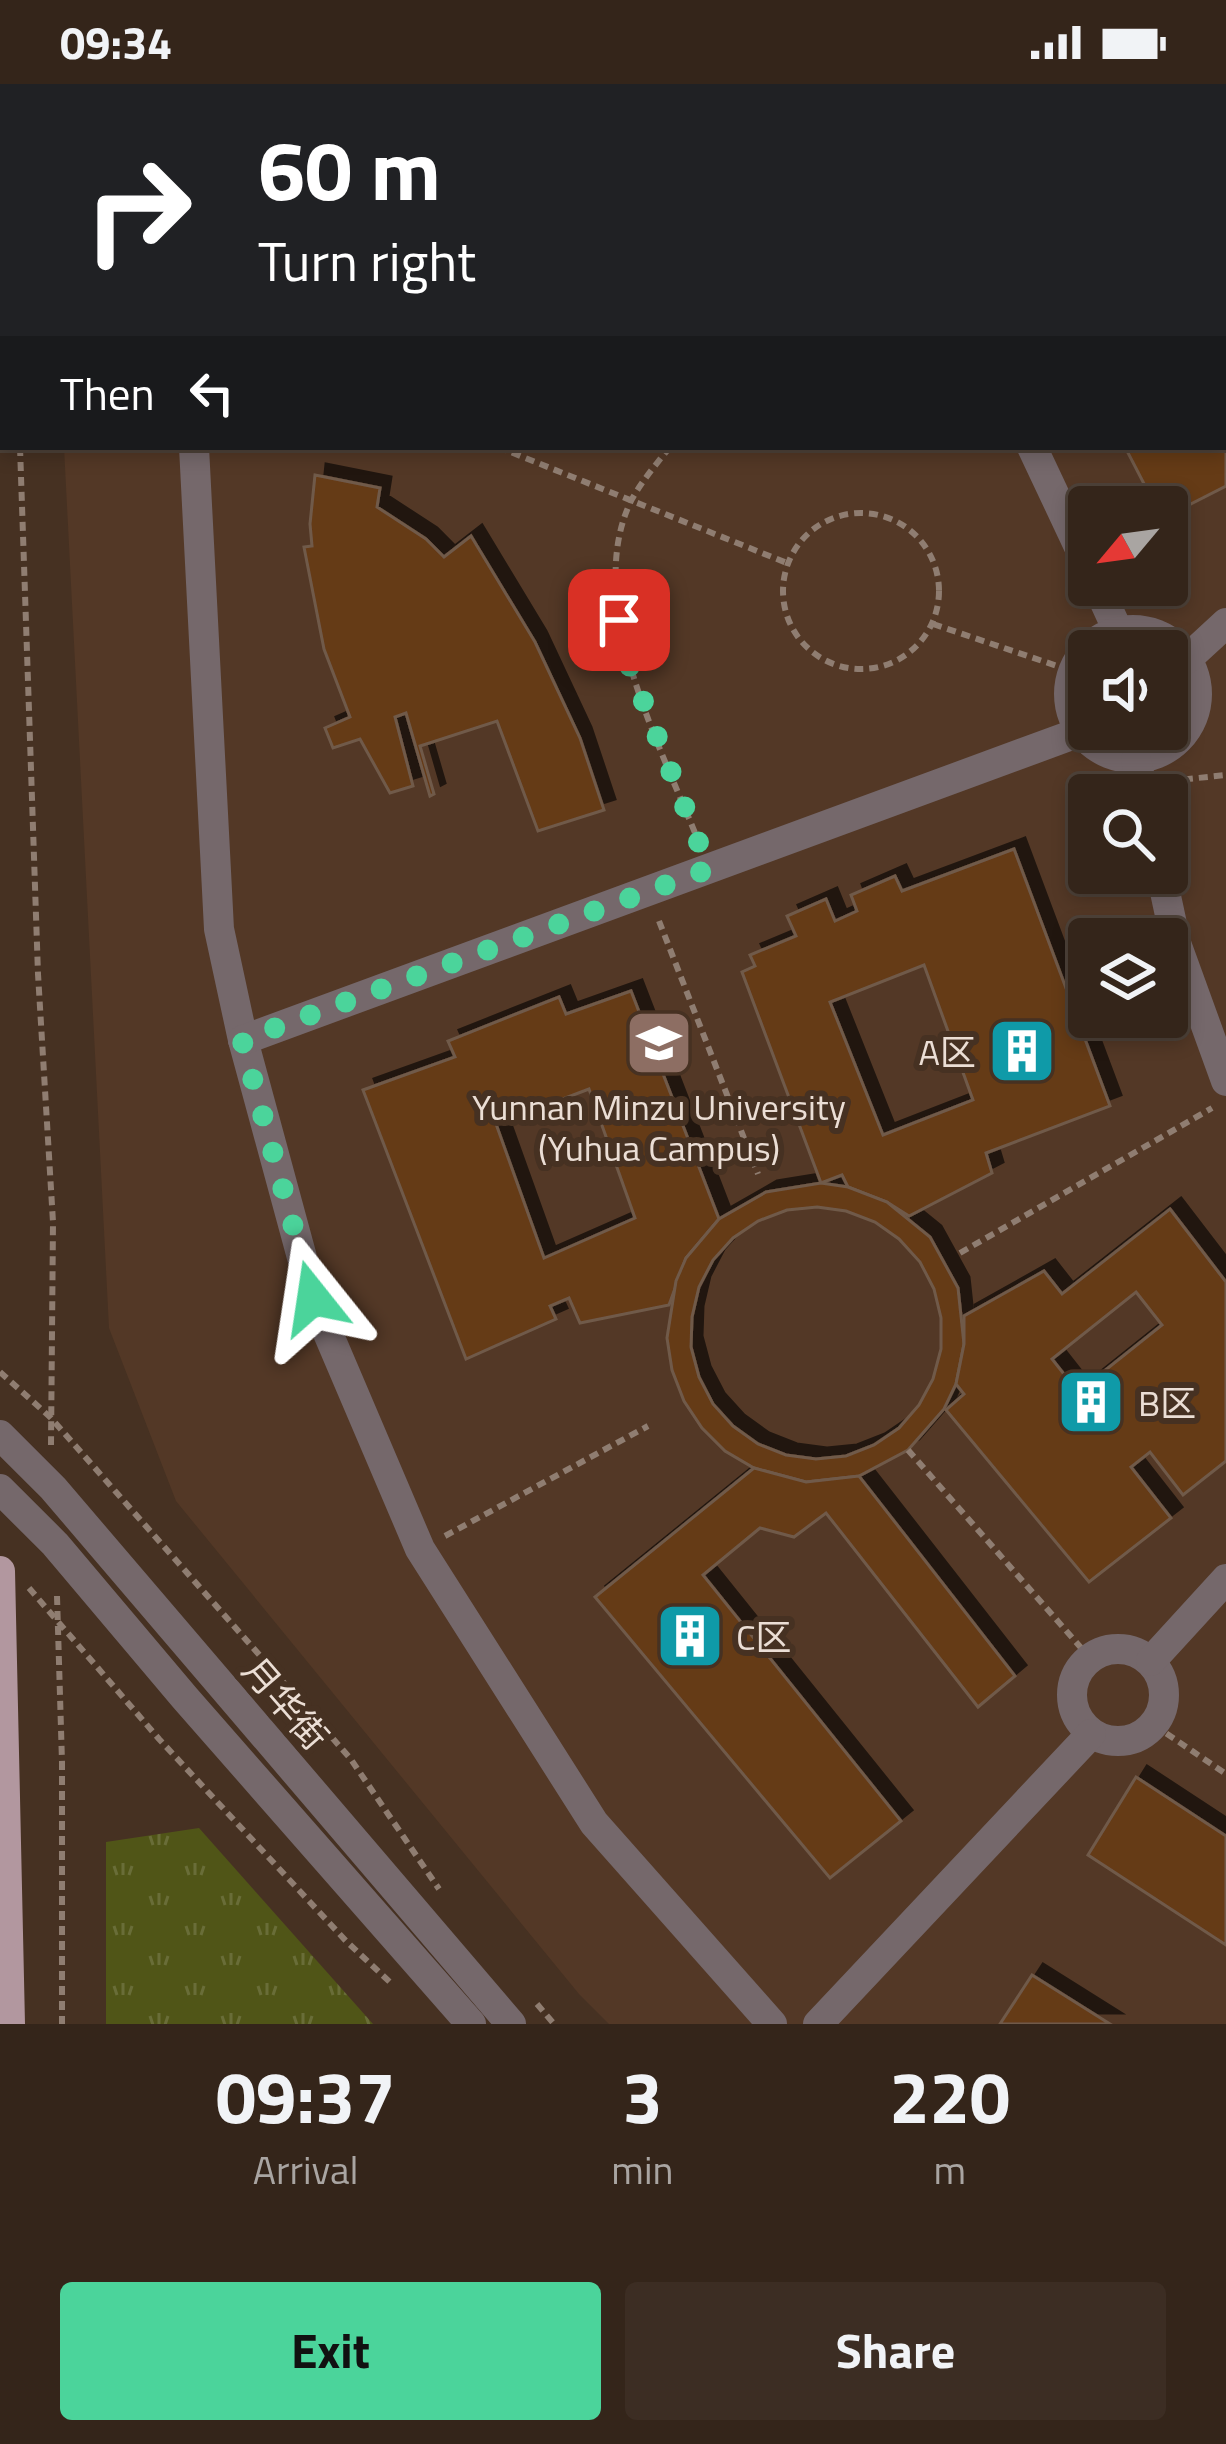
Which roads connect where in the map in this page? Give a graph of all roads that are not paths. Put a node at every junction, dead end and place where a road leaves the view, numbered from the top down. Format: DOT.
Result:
graph roads {
  1 [pos="194,450"];
  2 [pos="1033,450"];
  3 [pos="1068,523"];
  4 [pos="1226,623"];
  5 [pos="1188,658"];
  6 [pos="1188,662"];
  7 [pos="1188,727"];
  8 [pos="1068,736"];
  9 [pos="1101,750"];
  10 [pos="1166,750"];
  11 [pos="1133,774"];
  12 [pos="1144,774"];
  13 [pos="1165,894"];
  14 [pos="242,1040"];
  15 [pos="1226,1081"];
  16 [pos="0,1435"];
  17 [pos="0,1489"];
  18 [pos="0,1571"];
  19 [pos="1226,1579"];
  20 [pos="1150,1661"];
  21 [pos="1091,1734"];
  22 [pos="10,2024"];
  23 [pos="471,2024"];
  24 [pos="511,2024"];
  25 [pos="772,2024"];
  26 [pos="818,2024"];
  1 -- 14 [label="street"];
  2 -- 3 [label="street"];
  4 -- 5 [label="street"];
  6 -- 7 [label="street"];
  8 -- 14 [label="street"];
  9 -- 11 [label="street"];
  10 -- 12 [label="street"];
  13 -- 15 [label="street"];
  14 -- 25 [label="street"];
  16 -- 24 [label="street, 月华街"];
  17 -- 23 [label="street, 月华街"];
  18 -- 22 [label="main road"];
  19 -- 20 [label="street"];
  20 -- 21 [label="street"];
  20 -- 21 [label="street"];
  21 -- 26 [label="street"];
}
